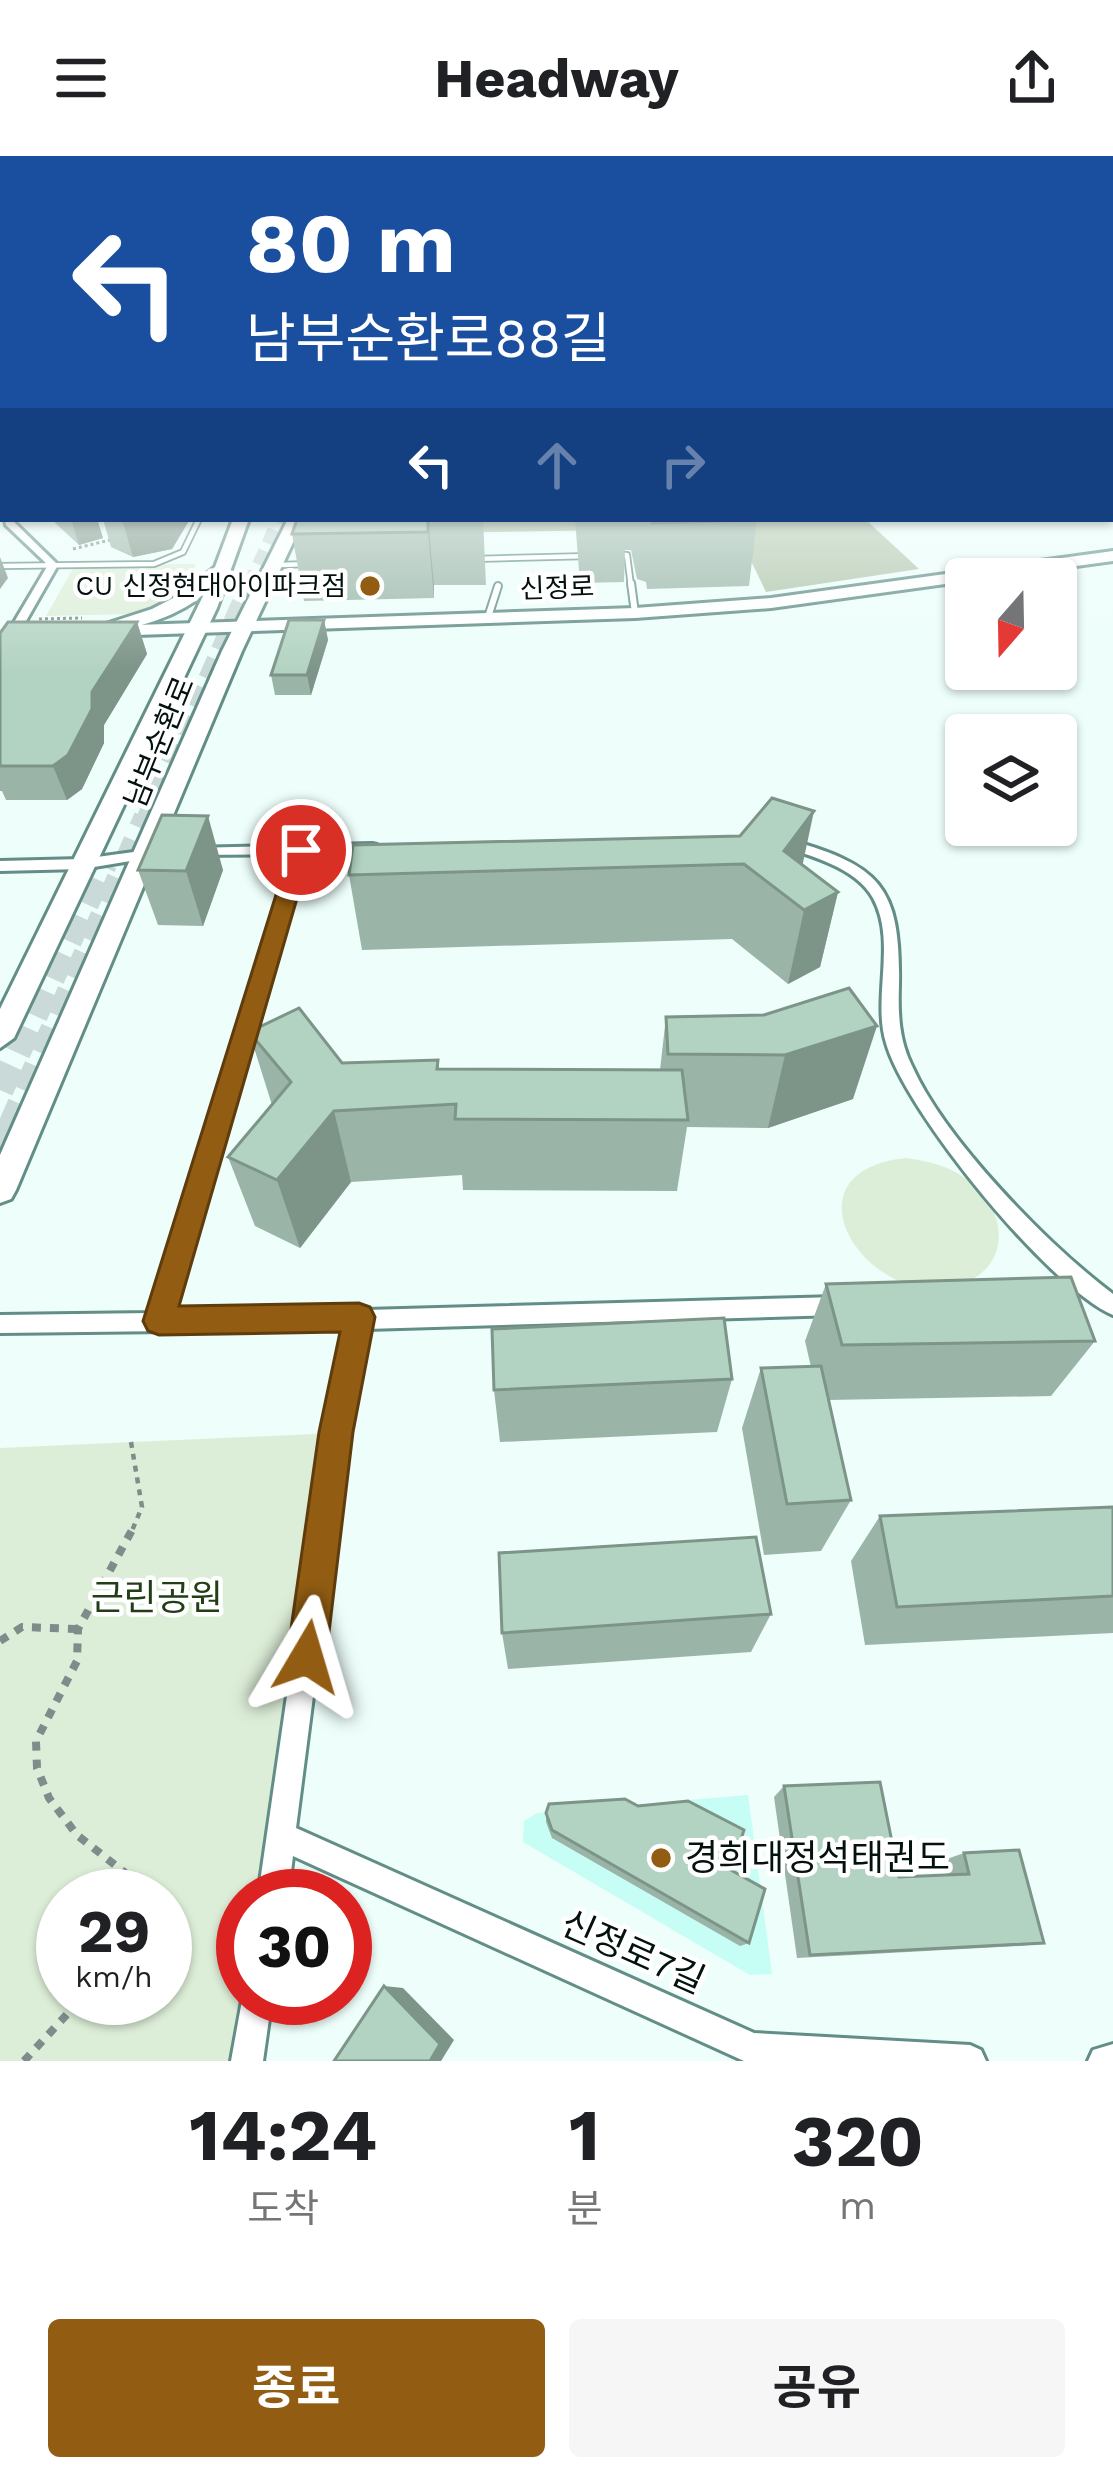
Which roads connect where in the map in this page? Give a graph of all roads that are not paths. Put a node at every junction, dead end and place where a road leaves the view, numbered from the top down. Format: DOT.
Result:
graph roads {
  1 [pos="6,522"];
  2 [pos="198,522"];
  3 [pos="241,522"];
  4 [pos="295,522"];
  5 [pos="1113,556"];
  6 [pos="468,560"];
  7 [pos="49,561"];
  8 [pos="327,564"];
  9 [pos="0,566"];
  10 [pos="277,569"];
  11 [pos="235,572"];
  12 [pos="498,586"];
  13 [pos="635,613"];
  14 [pos="245,625"];
  15 [pos="486,625"];
  16 [pos="198,627"];
  17 [pos="123,631"];
  18 [pos="81,632"];
  19 [pos="15,634"];
  20 [pos="0,656"];
  21 [pos="175,676"];
  22 [pos="771,838"];
  23 [pos="394,848"];
  24 [pos="301,850"];
  25 [pos="187,851"];
  26 [pos="158,853"];
  27 [pos="82,864"];
  28 [pos="0,866"];
  29 [pos="0,1038"];
  30 [pos="0,1190"];
  31 [pos="1076,1299"];
  32 [pos="1110,1304"];
  33 [pos="864,1306"];
  34 [pos="359,1317"];
  35 [pos="159,1321"];
  36 [pos="0,1324"];
  37 [pos="283,1837"];
  38 [pos="278,1869"];
  39 [pos="253,2025"];
  40 [pos="1113,2060"];
  41 [pos="247,2061"];
  42 [pos="970,2061"];
  43 [pos="1104,2061"];
  1 -- 7 [label="street"];
  2 -- 7 [label="lane"];
  3 -- 11 [label="main road, 남부순환로"];
  4 -- 10 [label="main road, 남부순환로"];
  5 -- 13 [label="main road, 신정로"];
  6 -- 13 [label="lane"];
  7 -- 9 [label="lane"];
  7 -- 19 [label="street"];
  8 -- 10 [label="lane"];
  10 -- 11 [label="main road"];
  10 -- 14 [label="main road, 남부순환로"];
  11 -- 16 [label="main road, 남부순환로"];
  11 -- 18 [label="main road"];
  12 -- 15 [label="lane"];
  13 -- 15 [label="main road, 신정로"];
  14 -- 15 [label="main road, 신정로"];
  14 -- 16 [label="main road, 신정로"];
  14 -- 26 [label="main road, 남부순환로"];
  16 -- 17 [label="main road, 신정로"];
  16 -- 21 [label="main road, 남부순환로"];
  17 -- 18 [label="main road, 신정로"];
  17 -- 21 [label="main road"];
  19 -- 20 [label="street"];
  21 -- 27 [label="main road, 남부순환로"];
  22 -- 32 [label="street"];
  23 -- 24 [label="street"];
  24 -- 25 [label="street"];
  24 -- 35 [label="street"];
  26 -- 27 [label="street"];
  26 -- 30 [label="main road, 남부순환로"];
  27 -- 28 [label="street"];
  27 -- 29 [label="main road, 남부순환로"];
  31 -- 32 [label="street"];
  33 -- 34 [label="street"];
  34 -- 35 [label="street"];
  34 -- 37 [label="street"];
  35 -- 36 [label="street"];
  37 -- 38 [label="street"];
  37 -- 42 [label="street, 신정로7길"];
  39 -- 41 [label="street"];
  40 -- 43 [label="street"];
}
